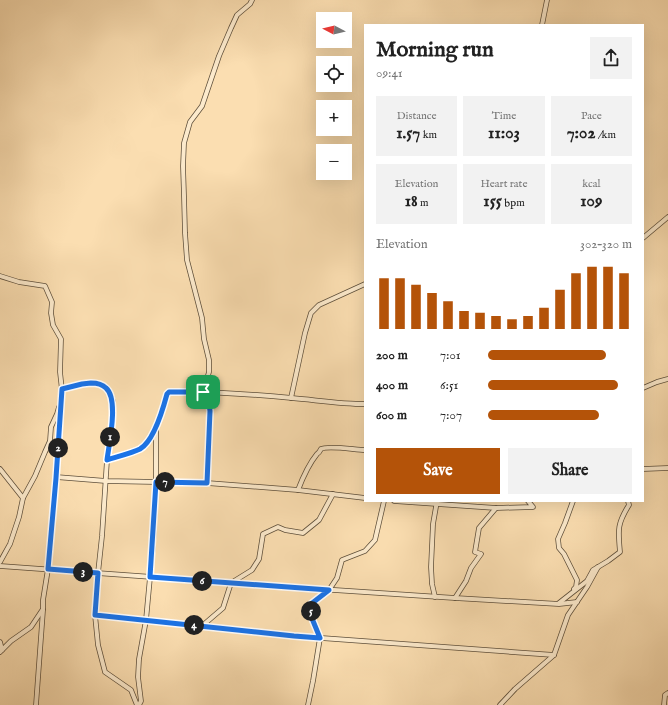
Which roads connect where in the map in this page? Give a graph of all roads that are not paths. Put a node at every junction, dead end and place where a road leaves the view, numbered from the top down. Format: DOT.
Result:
graph roads {
  1 [pos="252,0"];
  2 [pos="547,0"];
  3 [pos="542,24"];
  4 [pos="668,217"];
  5 [pos="644,237"];
  6 [pos="0,276"];
  7 [pos="364,284"];
  8 [pos="668,379"];
  9 [pos="644,388"];
  10 [pos="62,389"];
  11 [pos="203,392"];
  12 [pos="291,398"];
  13 [pos="364,404"];
  14 [pos="156,428"];
  15 [pos="364,450"];
  16 [pos="107,460"];
  17 [pos="668,468"];
  18 [pos="0,469"];
  19 [pos="644,469"];
  20 [pos="56,478"];
  21 [pos="106,480"];
  22 [pos="156,482"];
  23 [pos="207,483"];
  24 [pos="298,490"];
  25 [pos="333,494"];
  26 [pos="23,498"];
  27 [pos="364,498"];
  28 [pos="384,502"];
  29 [pos="437,502"];
  30 [pos="529,502"];
  31 [pos="572,502"];
  32 [pos="628,502"];
  33 [pos="496,508"];
  34 [pos="0,562"];
  35 [pos="0,566"];
  36 [pos="598,567"];
  37 [pos="48,569"];
  38 [pos="98,573"];
  39 [pos="150,577"];
  40 [pos="231,583"];
  41 [pos="329,590"];
  42 [pos="435,597"];
  43 [pos="455,598"];
  44 [pos="577,602"];
  45 [pos="559,604"];
  46 [pos="43,610"];
  47 [pos="95,615"];
  48 [pos="146,620"];
  49 [pos="202,626"];
  50 [pos="320,638"];
  51 [pos="0,642"];
  52 [pos="1,651"];
  53 [pos="554,655"];
  54 [pos="668,693"];
  55 [pos="36,705"];
  56 [pos="138,705"];
  57 [pos="308,705"];
  58 [pos="500,705"];
  59 [pos="664,705"];
  1 -- 11 [label="street"];
  2 -- 3 [label="street"];
  4 -- 5 [label="street"];
  6 -- 10 [label="street"];
  7 -- 12 [label="street"];
  8 -- 9 [label="street"];
  10 -- 16 [label="street"];
  10 -- 20 [label="street"];
  10 -- 26 [label="street"];
  11 -- 12 [label="street"];
  11 -- 14 [label="street"];
  11 -- 23 [label="street"];
  12 -- 13 [label="street"];
  14 -- 16 [label="street"];
  14 -- 22 [label="street"];
  15 -- 24 [label="street"];
  16 -- 21 [label="street"];
  17 -- 19 [label="street"];
  18 -- 26 [label="street"];
  20 -- 21 [label="street"];
  20 -- 37 [label="street"];
  21 -- 22 [label="street"];
  21 -- 38 [label="street"];
  22 -- 23 [label="street"];
  22 -- 39 [label="street"];
  23 -- 24 [label="street"];
  24 -- 25 [label="street"];
  25 -- 27 [label="street"];
  25 -- 40 [label="street"];
  26 -- 34 [label="street"];
  28 -- 41 [label="street"];
  29 -- 33 [label="street"];
  29 -- 42 [label="street"];
  30 -- 33 [label="street"];
  31 -- 45 [label="street"];
  32 -- 36 [label="street"];
  33 -- 43 [label="street"];
  35 -- 37 [label="street"];
  36 -- 44 [label="street"];
  36 -- 45 [label="street"];
  37 -- 38 [label="street"];
  37 -- 46 [label="street"];
  38 -- 39 [label="street"];
  38 -- 47 [label="street"];
  39 -- 40 [label="street"];
  39 -- 48 [label="street"];
  40 -- 41 [label="street"];
  40 -- 49 [label="street"];
  41 -- 42 [label="street"];
  41 -- 50 [label="street"];
  42 -- 43 [label="street"];
  43 -- 45 [label="street"];
  44 -- 45 [label="street"];
  44 -- 53 [label="street"];
  46 -- 52 [label="street"];
  46 -- 55 [label="street"];
  47 -- 48 [label="street"];
  47 -- 56 [label="street"];
  48 -- 49 [label="street"];
  48 -- 56 [label="street"];
  49 -- 50 [label="street"];
  50 -- 53 [label="street"];
  50 -- 57 [label="street"];
  51 -- 52 [label="street"];
  53 -- 58 [label="street"];
  54 -- 59 [label="street"];
}
